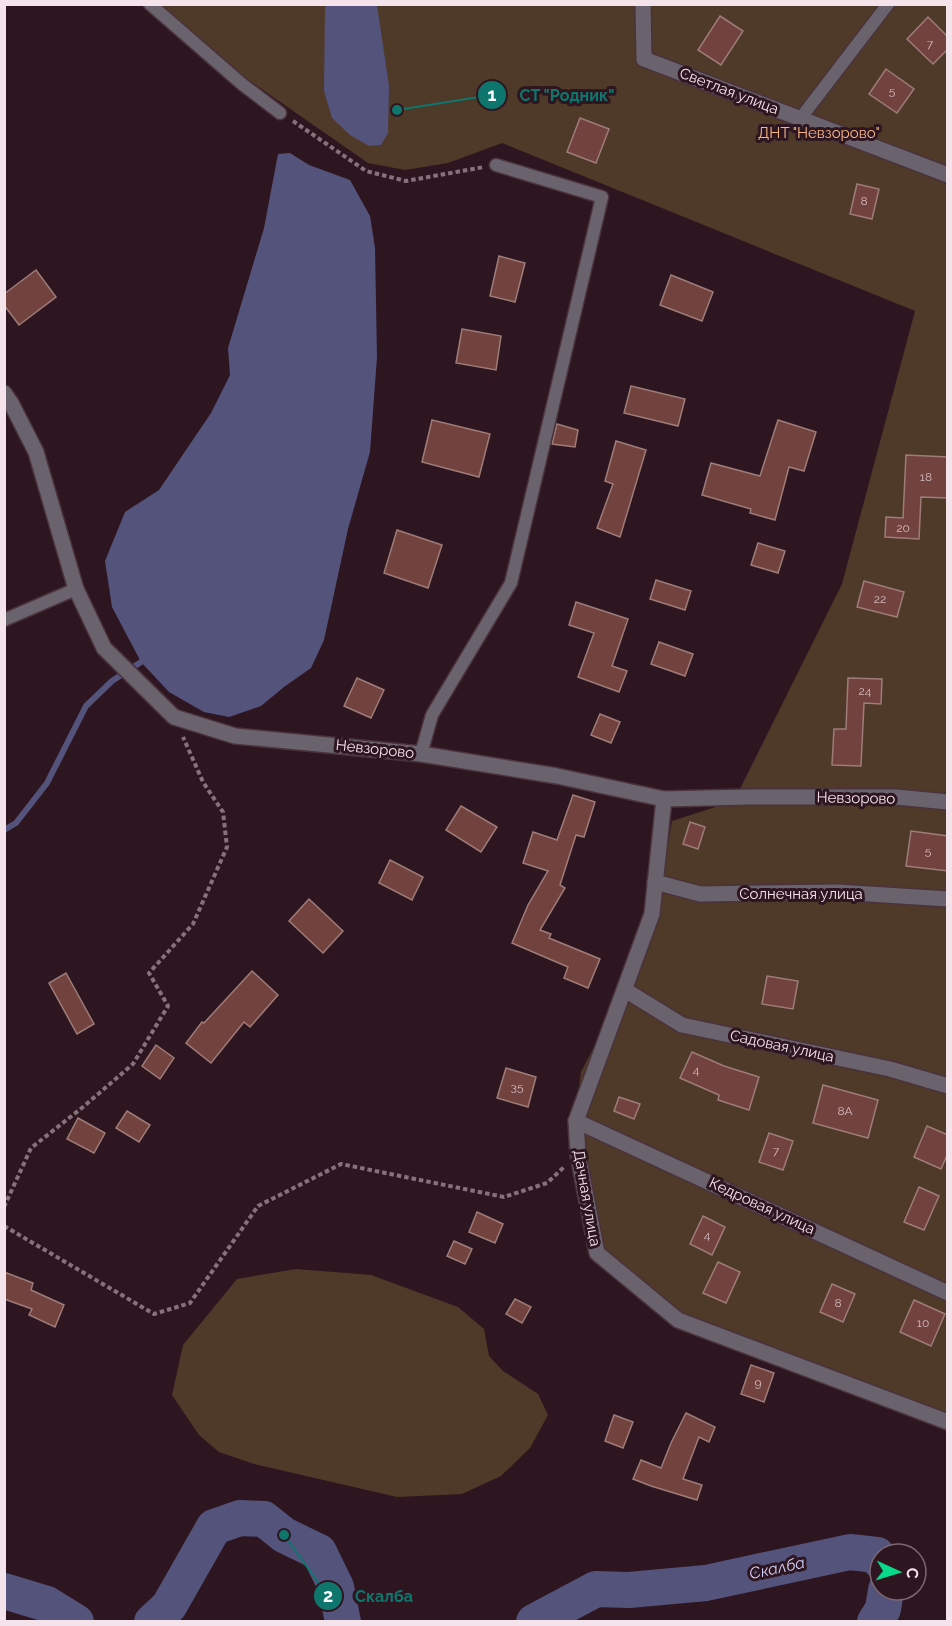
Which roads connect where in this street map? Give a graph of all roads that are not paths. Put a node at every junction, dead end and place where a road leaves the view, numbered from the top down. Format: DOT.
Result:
graph roads {
  1 [pos="150,4"];
  2 [pos="642,4"];
  3 [pos="888,4"];
  4 [pos="280,113"];
  5 [pos="800,119"];
  6 [pos="496,165"];
  7 [pos="948,175"];
  8 [pos="4,393"];
  9 [pos="76,590"];
  10 [pos="4,620"];
  11 [pos="420,754"];
  12 [pos="664,799"];
  13 [pos="948,802"];
  14 [pos="655,882"];
  15 [pos="948,899"];
  16 [pos="625,990"];
  17 [pos="948,1086"];
  18 [pos="576,1121"];
  19 [pos="948,1293"];
  20 [pos="948,1422"];
  1 -- 4 [label="lane"];
  2 -- 5 [label="street, Светлая улица"];
  3 -- 5 [label="lane"];
  5 -- 7 [label="street, Светлая улица"];
  6 -- 11 [label="lane"];
  8 -- 9 [label="street, Невзорово"];
  9 -- 10 [label="lane"];
  9 -- 11 [label="street, Невзорово"];
  11 -- 12 [label="street, Невзорово"];
  12 -- 13 [label="street, Невзорово"];
  12 -- 14 [label="street, Дачная улица"];
  14 -- 15 [label="street, Солнечная улица"];
  14 -- 16 [label="street, Дачная улица"];
  16 -- 17 [label="street, Садовая улица"];
  16 -- 18 [label="street, Дачная улица"];
  18 -- 19 [label="street, Кедровая улица"];
  18 -- 20 [label="street, Дачная улица"];
}
